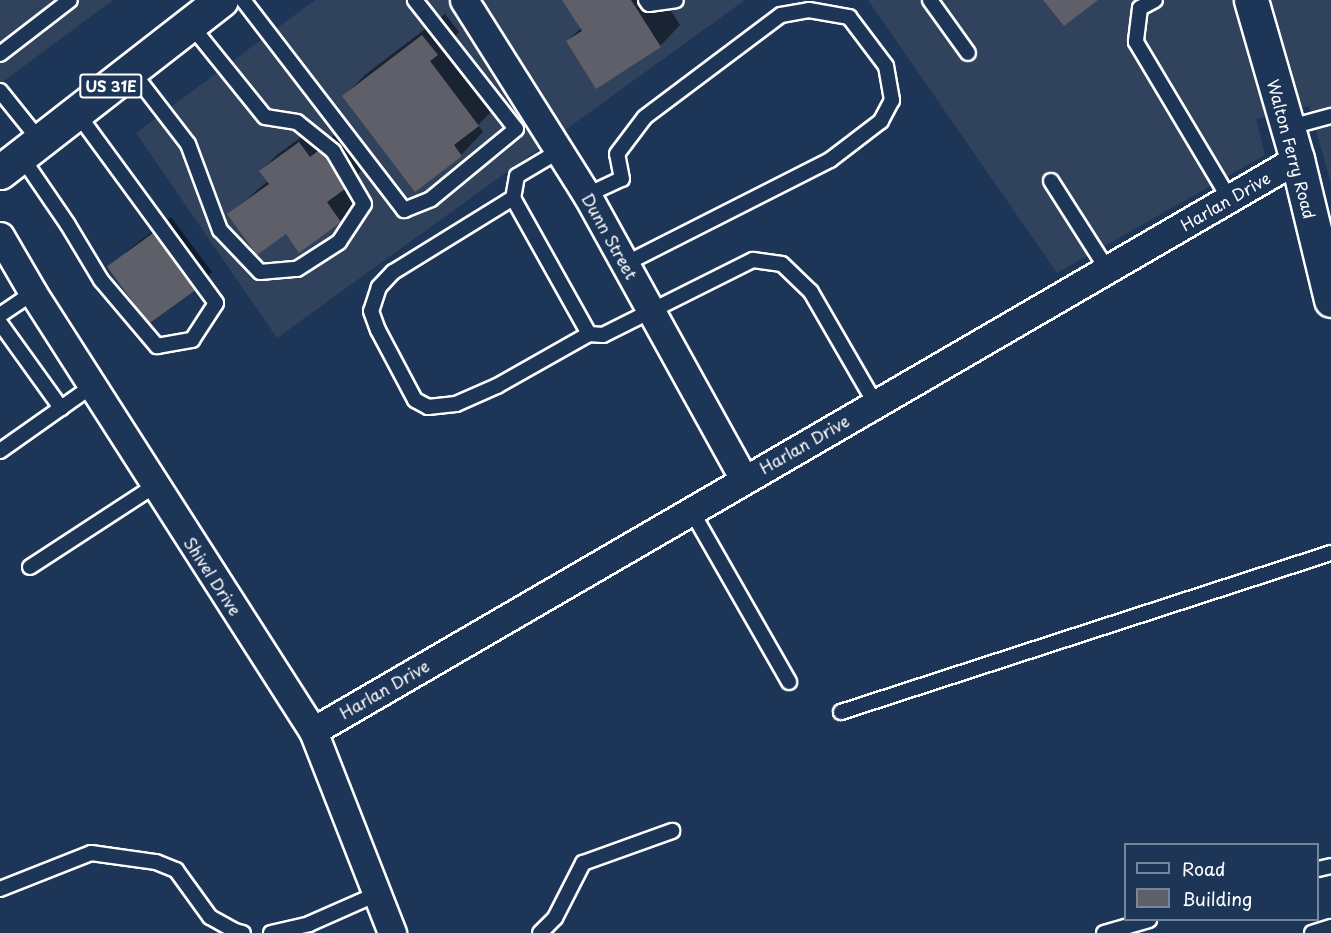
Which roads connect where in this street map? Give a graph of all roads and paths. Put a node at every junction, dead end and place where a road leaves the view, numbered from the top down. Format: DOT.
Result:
graph roads {
  1 [pos="70,0"];
  2 [pos="221,0"];
  3 [pos="243,0"];
  4 [pos="415,0"];
  5 [pos="464,0"];
  6 [pos="646,0"];
  7 [pos="676,0"];
  8 [pos="930,0"];
  9 [pos="1155,0"];
  10 [pos="1251,0"];
  11 [pos="190,24"];
  12 [pos="968,53"];
  13 [pos="0,54"];
  14 [pos="131,70"];
  15 [pos="0,91"];
  16 [pos="76,112"];
  17 [pos="1331,116"];
  18 [pos="1287,128"];
  19 [pos="560,151"];
  20 [pos="20,156"];
  21 [pos="1297,159"];
  22 [pos="1051,181"];
  23 [pos="587,195"];
  24 [pos="513,198"];
  25 [pos="1229,198"];
  26 [pos="0,236"];
  27 [pos="1326,258"];
  28 [pos="625,264"];
  29 [pos="1107,269"];
  30 [pos="33,293"];
  31 [pos="1331,300"];
  32 [pos="652,312"];
  33 [pos="0,315"];
  34 [pos="0,323"];
  35 [pos="590,334"];
  36 [pos="92,386"];
  37 [pos="875,403"];
  38 [pos="61,408"];
  39 [pos="0,451"];
  40 [pos="744,479"];
  41 [pos="156,485"];
  42 [pos="691,510"];
  43 [pos="1331,553"];
  44 [pos="30,567"];
  45 [pos="789,682"];
  46 [pos="841,712"];
  47 [pos="313,731"];
  48 [pos="672,831"];
  49 [pos="0,889"];
  50 [pos="377,894"];
  51 [pos="1146,921"];
  52 [pos="1331,927"];
  53 [pos="243,933"];
  54 [pos="271,933"];
  55 [pos="392,933"];
  56 [pos="540,933"];
  57 [pos="1104,933"];
  58 [pos="1312,933"];
  1 -- 13 [label="lane"];
  2 -- 11 [label="street, US 31E"];
  3 -- 4 [label="lane"];
  5 -- 19 [label="street, Dunn Street"];
  6 -- 7 [label="lane"];
  8 -- 12 [label="lane"];
  9 -- 25 [label="lane"];
  10 -- 18 [label="street, Walton Ferry Road"];
  11 -- 14 [label="street, US 31E"];
  11 -- 14 [label="lane"];
  14 -- 16 [label="street, US 31E"];
  15 -- 20 [label="lane"];
  16 -- 20 [label="street, US 31E"];
  16 -- 20 [label="lane"];
  17 -- 18 [label="lane"];
  18 -- 21 [label="street, Walton Ferry Road"];
  19 -- 23 [label="street, Dunn Street"];
  19 -- 24 [label="lane"];
  21 -- 25 [label="street, Harlan Drive"];
  21 -- 27 [label="street, Walton Ferry Road"];
  22 -- 29 [label="lane"];
  23 -- 28 [label="street, Dunn Street"];
  23 -- 28 [label="lane"];
  24 -- 35 [label="lane"];
  24 -- 35 [label="lane"];
  25 -- 29 [label="street, Harlan Drive"];
  26 -- 30 [label="street, Shivel Drive"];
  27 -- 31 [label="street, Walton Ferry Road"];
  28 -- 32 [label="street, Dunn Street"];
  29 -- 37 [label="street, Harlan Drive"];
  30 -- 33 [label="lane"];
  30 -- 36 [label="street, Shivel Drive"];
  32 -- 35 [label="lane"];
  32 -- 37 [label="lane"];
  32 -- 40 [label="street, Dunn Street"];
  34 -- 38 [label="lane"];
  36 -- 38 [label="lane"];
  36 -- 41 [label="street, Shivel Drive"];
  37 -- 40 [label="street, Harlan Drive"];
  38 -- 39 [label="lane"];
  40 -- 42 [label="street, Harlan Drive"];
  41 -- 44 [label="lane"];
  41 -- 47 [label="street, Shivel Drive"];
  42 -- 45 [label="lane"];
  42 -- 47 [label="street, Harlan Drive"];
  43 -- 46 [label="lane"];
  47 -- 50 [label="street, Shivel Drive"];
  48 -- 56 [label="lane"];
  49 -- 53 [label="lane"];
  50 -- 54 [label="lane"];
  50 -- 55 [label="street, Shivel Drive"];
  51 -- 57 [label="lane"];
  52 -- 58 [label="lane"];
}
